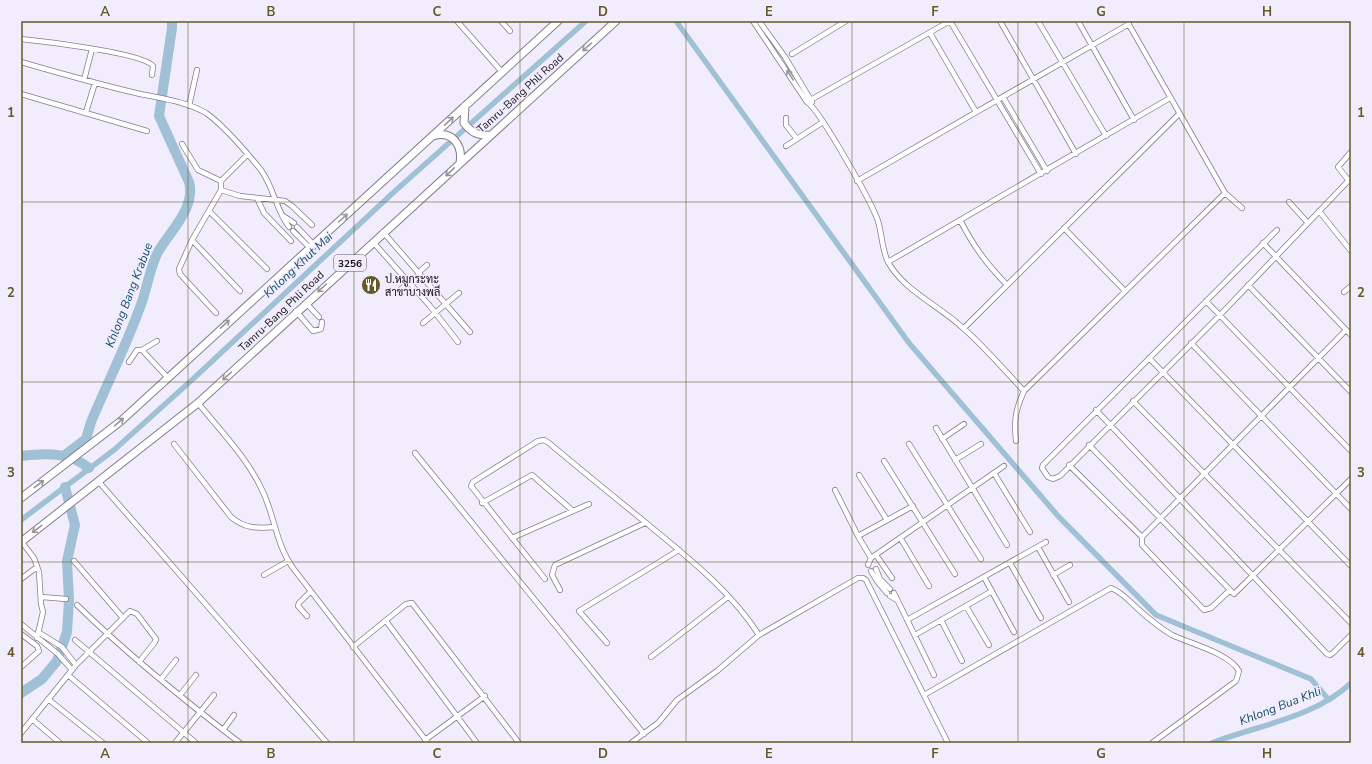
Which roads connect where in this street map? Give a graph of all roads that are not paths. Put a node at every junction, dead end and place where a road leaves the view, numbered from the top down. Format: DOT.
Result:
graph roads {
  1 [pos="457,21"];
  2 [pos="501,21"];
  3 [pos="558,21"];
  4 [pos="616,21"];
  5 [pos="753,21"];
  6 [pos="759,21"];
  7 [pos="846,21"];
  8 [pos="1000,21"];
  9 [pos="1038,21"];
  10 [pos="1078,21"];
  11 [pos="947,22"];
  12 [pos="1128,22"];
  13 [pos="510,31"];
  14 [pos="930,32"];
  15 [pos="21,39"];
  16 [pos="1092,45"];
  17 [pos="92,49"];
  18 [pos="792,54"];
  19 [pos="21,62"];
  20 [pos="1062,62"];
  21 [pos="197,70"];
  22 [pos="502,72"];
  23 [pos="152,75"];
  24 [pos="1033,79"];
  25 [pos="84,80"];
  26 [pos="95,83"];
  27 [pos="21,94"];
  28 [pos="1003,96"];
  29 [pos="1170,98"];
  30 [pos="812,99"];
  31 [pos="997,100"];
  32 [pos="807,102"];
  33 [pos="189,106"];
  34 [pos="466,106"];
  35 [pos="813,106"];
  36 [pos="86,112"];
  37 [pos="976,112"];
  38 [pos="1179,114"];
  39 [pos="786,118"];
  40 [pos="1134,120"];
  41 [pos="823,122"];
  42 [pos="147,131"];
  43 [pos="492,134"];
  44 [pos="433,136"];
  45 [pos="1106,136"];
  46 [pos="797,139"];
  47 [pos="182,144"];
  48 [pos="786,146"];
  49 [pos="1351,152"];
  50 [pos="1076,154"];
  51 [pos="247,155"];
  52 [pos="460,163"];
  53 [pos="1047,171"];
  54 [pos="1041,174"];
  55 [pos="1350,180"];
  56 [pos="221,181"];
  57 [pos="858,181"];
  58 [pos="221,190"];
  59 [pos="1225,193"];
  60 [pos="257,198"];
  61 [pos="275,199"];
  62 [pos="1289,202"];
  63 [pos="1242,208"];
  64 [pos="209,211"];
  65 [pos="1320,211"];
  66 [pos="282,215"];
  67 [pos="960,220"];
  68 [pos="1308,223"];
  69 [pos="312,225"];
  70 [pos="1064,228"];
  71 [pos="1277,230"];
  72 [pos="383,232"];
  73 [pos="192,240"];
  74 [pos="291,241"];
  75 [pos="373,242"];
  76 [pos="1263,244"];
  77 [pos="312,246"];
  78 [pos="1351,251"];
  79 [pos="1275,257"];
  80 [pos="888,262"];
  81 [pos="427,265"];
  82 [pos="267,269"];
  83 [pos="418,273"];
  84 [pos="409,282"];
  85 [pos="1007,285"];
  86 [pos="1248,285"];
  87 [pos="1351,286"];
  88 [pos="240,291"];
  89 [pos="399,291"];
  90 [pos="1125,291"];
  91 [pos="1344,292"];
  92 [pos="458,293"];
  93 [pos="1206,301"];
  94 [pos="306,302"];
  95 [pos="446,304"];
  96 [pos="296,311"];
  97 [pos="216,313"];
  98 [pos="435,313"];
  99 [pos="1220,314"];
  100 [pos="423,323"];
  101 [pos="964,328"];
  102 [pos="1346,330"];
  103 [pos="470,332"];
  104 [pos="1351,335"];
  105 [pos="157,341"];
  106 [pos="458,342"];
  107 [pos="1191,343"];
  108 [pos="142,350"];
  109 [pos="1149,358"];
  110 [pos="1318,358"];
  111 [pos="129,362"];
  112 [pos="1162,372"];
  113 [pos="168,378"];
  114 [pos="1290,387"];
  115 [pos="1024,391"];
  116 [pos="1351,392"];
  117 [pos="1133,401"];
  118 [pos="198,403"];
  119 [pos="1096,410"];
  120 [pos="1261,416"];
  121 [pos="964,424"];
  122 [pos="1110,424"];
  123 [pos="936,428"];
  124 [pos="942,439"];
  125 [pos="1016,441"];
  126 [pos="174,444"];
  127 [pos="909,444"];
  128 [pos="981,444"];
  129 [pos="1234,444"];
  130 [pos="1089,445"];
  131 [pos="1351,451"];
  132 [pos="415,453"];
  133 [pos="955,460"];
  134 [pos="884,461"];
  135 [pos="1069,465"];
  136 [pos="1004,466"];
  137 [pos="994,473"];
  138 [pos="1204,474"];
  139 [pos="859,475"];
  140 [pos="1351,478"];
  141 [pos="99,482"];
  142 [pos="972,489"];
  143 [pos="835,490"];
  144 [pos="1336,494"];
  145 [pos="21,498"];
  146 [pos="1181,499"];
  147 [pos="482,503"];
  148 [pos="588,504"];
  149 [pos="913,506"];
  150 [pos="948,506"];
  151 [pos="1351,509"];
  152 [pos="573,511"];
  153 [pos="1161,519"];
  154 [pos="887,520"];
  155 [pos="1308,522"];
  156 [pos="645,523"];
  157 [pos="924,523"];
  158 [pos="274,527"];
  159 [pos="1030,532"];
  160 [pos="858,536"];
  161 [pos="1142,537"];
  162 [pos="512,538"];
  163 [pos="901,539"];
  164 [pos="21,542"];
  165 [pos="1046,542"];
  166 [pos="1007,545"];
  167 [pos="1038,547"];
  168 [pos="678,550"];
  169 [pos="1279,550"];
  170 [pos="876,554"];
  171 [pos="982,559"];
  172 [pos="74,561"];
  173 [pos="288,561"];
  174 [pos="1010,563"];
  175 [pos="872,565"];
  176 [pos="1070,565"];
  177 [pos="1351,566"];
  178 [pos="38,567"];
  179 [pos="954,574"];
  180 [pos="264,575"];
  181 [pos="1053,575"];
  182 [pos="984,577"];
  183 [pos="1253,577"];
  184 [pos="892,578"];
  185 [pos="21,579"];
  186 [pos="545,579"];
  187 [pos="879,580"];
  188 [pos="929,586"];
  189 [pos="870,588"];
  190 [pos="560,590"];
  191 [pos="992,591"];
  192 [pos="1229,591"];
  193 [pos="310,592"];
  194 [pos="42,597"];
  195 [pos="728,597"];
  196 [pos="66,599"];
  197 [pos="1068,602"];
  198 [pos="77,605"];
  199 [pos="966,606"];
  200 [pos="307,616"];
  201 [pos="123,618"];
  202 [pos="1041,618"];
  203 [pos="908,620"];
  204 [pos="941,620"];
  205 [pos="386,621"];
  206 [pos="1351,623"];
  207 [pos="21,624"];
  208 [pos="1014,632"];
  209 [pos="21,634"];
  210 [pos="37,634"];
  211 [pos="107,634"];
  212 [pos="759,635"];
  213 [pos="915,635"];
  214 [pos="1351,635"];
  215 [pos="75,640"];
  216 [pos="608,643"];
  217 [pos="988,645"];
  218 [pos="353,647"];
  219 [pos="89,653"];
  220 [pos="651,657"];
  221 [pos="176,660"];
  222 [pos="962,661"];
  223 [pos="139,662"];
  224 [pos="76,665"];
  225 [pos="21,667"];
  226 [pos="72,670"];
  227 [pos="68,675"];
  228 [pos="196,675"];
  229 [pos="934,675"];
  230 [pos="161,679"];
  231 [pos="924,694"];
  232 [pos="180,695"];
  233 [pos="214,695"];
  234 [pos="485,696"];
  235 [pos="48,699"];
  236 [pos="201,712"];
  237 [pos="234,715"];
  238 [pos="457,716"];
  239 [pos="32,720"];
  240 [pos="223,730"];
  241 [pos="21,733"];
  242 [pos="184,733"];
  243 [pos="644,734"];
  244 [pos="426,742"];
  245 [pos="60,743"];
  246 [pos="103,743"];
  247 [pos="148,743"];
  248 [pos="175,743"];
  249 [pos="196,743"];
  250 [pos="240,743"];
  251 [pos="327,743"];
  252 [pos="477,743"];
  253 [pos="519,743"];
  254 [pos="631,743"];
  255 [pos="948,743"];
  256 [pos="1152,743"];
  1 -- 22 [label="street"];
  2 -- 13 [label="street"];
  3 -- 22 [label="main road"];
  4 -- 43 [label="main road, Tamru-Bang Phli Road / 3256, one-way"];
  32 -- 5 [label="street, one-way"];
  6 -- 30 [label="street"];
  7 -- 18 [label="street"];
  8 -- 24 [label="street"];
  9 -- 20 [label="street"];
  10 -- 16 [label="street"];
  11 -- 14 [label="street"];
  11 -- 31 [label="street"];
  12 -- 16 [label="street"];
  12 -- 29 [label="street"];
  14 -- 30 [label="street"];
  14 -- 37 [label="street"];
  15 -- 17 [label="street"];
  16 -- 20 [label="street"];
  16 -- 40 [label="street"];
  17 -- 23 [label="street"];
  17 -- 25 [label="street"];
  19 -- 25 [label="street"];
  20 -- 24 [label="street"];
  20 -- 45 [label="street"];
  21 -- 33 [label="street"];
  22 -- 34 [label="main road"];
  24 -- 28 [label="street"];
  24 -- 50 [label="street"];
  25 -- 26 [label="street"];
  26 -- 33 [label="street"];
  26 -- 36 [label="street"];
  27 -- 36 [label="street"];
  28 -- 31 [label="street"];
  28 -- 53 [label="street"];
  29 -- 38 [label="street"];
  29 -- 40 [label="street"];
  30 -- 32 [label="street"];
  30 -- 35 [label="street"];
  31 -- 37 [label="street"];
  31 -- 54 [label="street"];
  32 -- 35 [label="street"];
  33 -- 51 [label="street"];
  34 -- 43 [label="main road"];
  44 -- 34 [label="main road, one-way"];
  35 -- 41 [label="street"];
  36 -- 42 [label="street"];
  37 -- 57 [label="street"];
  38 -- 59 [label="street"];
  38 -- 70 [label="street"];
  39 -- 46 [label="street"];
  40 -- 45 [label="street"];
  41 -- 46 [label="street"];
  41 -- 57 [label="street"];
  43 -- 52 [label="main road, Tamru-Bang Phli Road / 3256"];
  44 -- 52 [label="main road"];
  77 -- 44 [label="main road, one-way"];
  45 -- 50 [label="street"];
  46 -- 48 [label="street"];
  47 -- 56 [label="street"];
  49 -- 55 [label="street"];
  50 -- 53 [label="street"];
  51 -- 56 [label="street"];
  51 -- 61 [label="street"];
  52 -- 72 [label="main road, Tamru-Bang Phli Road / 3256, one-way"];
  53 -- 54 [label="street"];
  54 -- 67 [label="street"];
  55 -- 65 [label="street"];
  56 -- 58 [label="street"];
  57 -- 80 [label="street"];
  58 -- 60 [label="street"];
  58 -- 64 [label="street"];
  59 -- 63 [label="street"];
  59 -- 90 [label="street"];
  60 -- 61 [label="street"];
  60 -- 74 [label="street"];
  61 -- 66 [label="street"];
  61 -- 69 [label="street"];
  62 -- 68 [label="street"];
  64 -- 73 [label="street"];
  64 -- 82 [label="street"];
  65 -- 68 [label="street"];
  65 -- 78 [label="street"];
  66 -- 77 [label="street"];
  66 -- 77 [label="street"];
  67 -- 80 [label="street"];
  67 -- 85 [label="street"];
  68 -- 79 [label="street"];
  70 -- 85 [label="street"];
  70 -- 90 [label="street"];
  71 -- 76 [label="street"];
  72 -- 75 [label="main road, Tamru-Bang Phli Road / 3256"];
  72 -- 83 [label="street"];
  73 -- 88 [label="street"];
  73 -- 97 [label="street"];
  75 -- 84 [label="street"];
  75 -- 94 [label="main road, Tamru-Bang Phli Road / 3256, one-way"];
  76 -- 79 [label="street"];
  76 -- 93 [label="street"];
  113 -- 77 [label="main road, one-way"];
  79 -- 86 [label="street"];
  79 -- 102 [label="street"];
  80 -- 101 [label="street"];
  81 -- 83 [label="street"];
  83 -- 95 [label="street"];
  84 -- 89 [label="street"];
  84 -- 98 [label="street"];
  85 -- 101 [label="street"];
  86 -- 99 [label="street"];
  86 -- 110 [label="street"];
  87 -- 91 [label="street"];
  90 -- 115 [label="street"];
  92 -- 95 [label="street"];
  93 -- 99 [label="street"];
  93 -- 109 [label="street"];
  94 -- 96 [label="main road, Tamru-Bang Phli Road / 3256"];
  94 -- 96 [label="street"];
  95 -- 98 [label="street"];
  95 -- 103 [label="street"];
  96 -- 118 [label="main road, Tamru-Bang Phli Road / 3256, one-way"];
  98 -- 100 [label="street"];
  98 -- 106 [label="street"];
  99 -- 107 [label="street"];
  99 -- 114 [label="street"];
  101 -- 115 [label="street"];
  102 -- 104 [label="street"];
  102 -- 110 [label="street"];
  105 -- 108 [label="street"];
  107 -- 112 [label="street"];
  107 -- 120 [label="street"];
  108 -- 111 [label="street"];
  108 -- 113 [label="street"];
  109 -- 112 [label="street"];
  109 -- 119 [label="street"];
  110 -- 114 [label="street"];
  110 -- 116 [label="street"];
  112 -- 117 [label="street"];
  112 -- 129 [label="street"];
  145 -- 113 [label="main road, one-way"];
  114 -- 120 [label="street"];
  114 -- 131 [label="street"];
  115 -- 125 [label="street"];
  117 -- 122 [label="street"];
  117 -- 138 [label="street"];
  118 -- 141 [label="main road, Tamru-Bang Phli Road / 3256"];
  118 -- 158 [label="street"];
  119 -- 122 [label="street"];
  119 -- 135 [label="street"];
  120 -- 129 [label="street"];
  120 -- 144 [label="street"];
  121 -- 124 [label="street"];
  122 -- 130 [label="street"];
  122 -- 146 [label="street"];
  123 -- 124 [label="street"];
  124 -- 133 [label="street"];
  126 -- 158 [label="street"];
  127 -- 150 [label="street"];
  128 -- 133 [label="street"];
  129 -- 138 [label="street"];
  129 -- 155 [label="street"];
  130 -- 135 [label="street"];
  130 -- 153 [label="street"];
  132 -- 243 [label="street"];
  133 -- 142 [label="street"];
  134 -- 149 [label="street"];
  135 -- 161 [label="street"];
  136 -- 137 [label="street"];
  137 -- 142 [label="street"];
  137 -- 159 [label="street"];
  138 -- 146 [label="street"];
  138 -- 169 [label="street"];
  139 -- 154 [label="street"];
  140 -- 144 [label="street"];
  141 -- 164 [label="main road, Tamru-Bang Phli Road / 3256, one-way"];
  141 -- 251 [label="street"];
  142 -- 150 [label="street"];
  142 -- 166 [label="street"];
  143 -- 160 [label="street"];
  144 -- 151 [label="street"];
  144 -- 155 [label="street"];
  146 -- 153 [label="street"];
  146 -- 183 [label="street"];
  147 -- 152 [label="street"];
  147 -- 156 [label="street"];
  147 -- 162 [label="street"];
  148 -- 152 [label="street"];
  149 -- 154 [label="street"];
  149 -- 157 [label="street"];
  150 -- 157 [label="street"];
  150 -- 171 [label="street"];
  152 -- 162 [label="street"];
  153 -- 161 [label="street"];
  153 -- 192 [label="street"];
  154 -- 160 [label="street"];
  155 -- 169 [label="street"];
  155 -- 177 [label="street"];
  156 -- 168 [label="street"];
  156 -- 190 [label="street"];
  157 -- 163 [label="street"];
  157 -- 179 [label="street"];
  158 -- 173 [label="street"];
  160 -- 175 [label="street"];
  161 -- 192 [label="street"];
  162 -- 186 [label="street"];
  163 -- 170 [label="street"];
  163 -- 188 [label="street"];
  164 -- 178 [label="street"];
  165 -- 167 [label="street"];
  167 -- 174 [label="street"];
  167 -- 181 [label="street"];
  168 -- 195 [label="street"];
  168 -- 216 [label="street"];
  169 -- 183 [label="street"];
  169 -- 206 [label="street"];
  170 -- 175 [label="street"];
  170 -- 184 [label="street"];
  172 -- 201 [label="street"];
  173 -- 180 [label="street"];
  173 -- 193 [label="street"];
  174 -- 182 [label="street"];
  174 -- 202 [label="street"];
  175 -- 187 [label="street"];
  176 -- 181 [label="street"];
  178 -- 185 [label="street"];
  178 -- 194 [label="street"];
  181 -- 197 [label="street"];
  182 -- 191 [label="street"];
  182 -- 203 [label="street"];
  183 -- 192 [label="street"];
  183 -- 214 [label="street"];
  187 -- 189 [label="street"];
  187 -- 203 [label="street"];
  189 -- 212 [label="street"];
  189 -- 231 [label="street"];
  191 -- 199 [label="street"];
  191 -- 208 [label="street"];
  193 -- 200 [label="street"];
  193 -- 218 [label="street"];
  194 -- 196 [label="street"];
  194 -- 210 [label="street"];
  195 -- 212 [label="street"];
  195 -- 220 [label="street"];
  198 -- 211 [label="street"];
  199 -- 204 [label="street"];
  199 -- 217 [label="street"];
  201 -- 211 [label="street"];
  201 -- 223 [label="street"];
  203 -- 213 [label="street"];
  204 -- 213 [label="street"];
  204 -- 222 [label="street"];
  205 -- 218 [label="street"];
  205 -- 234 [label="street"];
  205 -- 238 [label="street"];
  207 -- 210 [label="street"];
  209 -- 225 [label="street"];
  210 -- 224 [label="street"];
  210 -- 226 [label="street"];
  211 -- 219 [label="street"];
  211 -- 223 [label="street"];
  212 -- 243 [label="street"];
  213 -- 229 [label="street"];
  215 -- 219 [label="street"];
  218 -- 244 [label="street"];
  219 -- 224 [label="street"];
  219 -- 242 [label="street"];
  221 -- 230 [label="street"];
  223 -- 230 [label="street"];
  224 -- 226 [label="street"];
  226 -- 227 [label="street"];
  227 -- 235 [label="street"];
  227 -- 247 [label="street"];
  228 -- 232 [label="street"];
  230 -- 232 [label="street"];
  231 -- 255 [label="street"];
  231 -- 256 [label="street"];
  232 -- 236 [label="street"];
  233 -- 236 [label="street"];
  234 -- 238 [label="street"];
  234 -- 253 [label="street"];
  235 -- 239 [label="street"];
  235 -- 246 [label="street"];
  236 -- 240 [label="street"];
  236 -- 242 [label="street"];
  237 -- 240 [label="street"];
  238 -- 244 [label="street"];
  238 -- 252 [label="street"];
  239 -- 241 [label="street"];
  239 -- 245 [label="street"];
  240 -- 250 [label="street"];
  242 -- 248 [label="street"];
  242 -- 249 [label="street"];
  243 -- 254 [label="street"];
}
